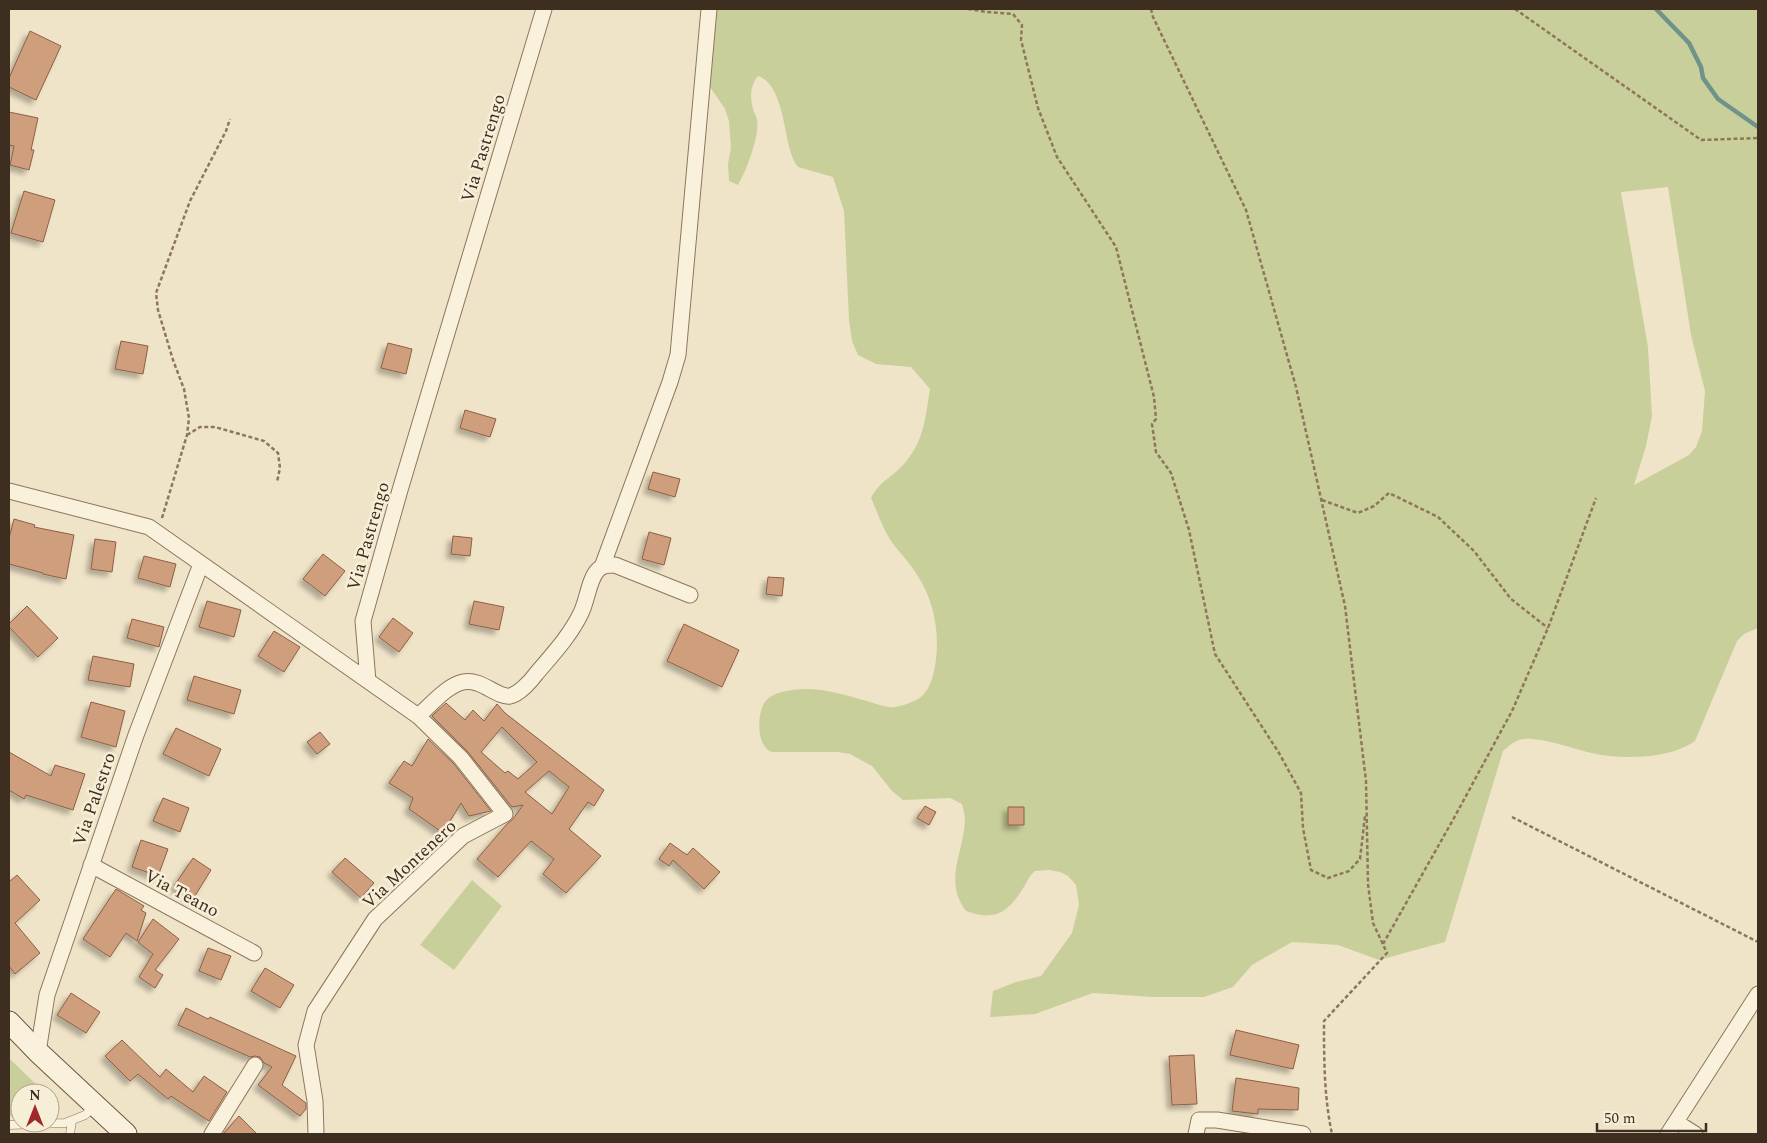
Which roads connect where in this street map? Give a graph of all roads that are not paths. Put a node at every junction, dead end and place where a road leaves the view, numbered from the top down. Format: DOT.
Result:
graph roads {
  1 [pos="544,9"];
  2 [pos="708,9"];
  3 [pos="9,491"];
  4 [pos="201,564"];
  5 [pos="602,567"];
  6 [pos="690,595"];
  7 [pos="368,681"];
  8 [pos="418,716"];
  9 [pos="91,865"];
  10 [pos="254,953"];
  11 [pos="1758,994"];
  12 [pos="9,1022"];
  13 [pos="38,1052"];
  14 [pos="255,1065"];
  15 [pos="95,1106"];
  16 [pos="72,1121"];
  17 [pos="9,1125"];
  18 [pos="1672,1128"];
  19 [pos="70,1134"];
  20 [pos="126,1134"];
  21 [pos="212,1134"];
  22 [pos="316,1134"];
  23 [pos="1196,1134"];
  24 [pos="1303,1134"];
  25 [pos="1695,1134"];
  1 -- 7 [label="street, Via Pastrengo"];
  2 -- 5 [label="street"];
  3 -- 4 [label="street"];
  4 -- 7 [label="street"];
  4 -- 9 [label="street, Via Palestro"];
  5 -- 6 [label="street"];
  5 -- 8 [label="street"];
  7 -- 8 [label="street, Via Montenero"];
  8 -- 22 [label="street, Via Montenero"];
  9 -- 10 [label="street, Via Teano"];
  9 -- 13 [label="street, Via Palestro"];
  11 -- 18 [label="street"];
  12 -- 13 [label="street"];
  13 -- 15 [label="street"];
  14 -- 21 [label="street"];
  15 -- 16 [label="lane"];
  15 -- 20 [label="street"];
  16 -- 17 [label="lane"];
  16 -- 19 [label="lane"];
  18 -- 25 [label="street"];
  23 -- 24 [label="street"];
}
